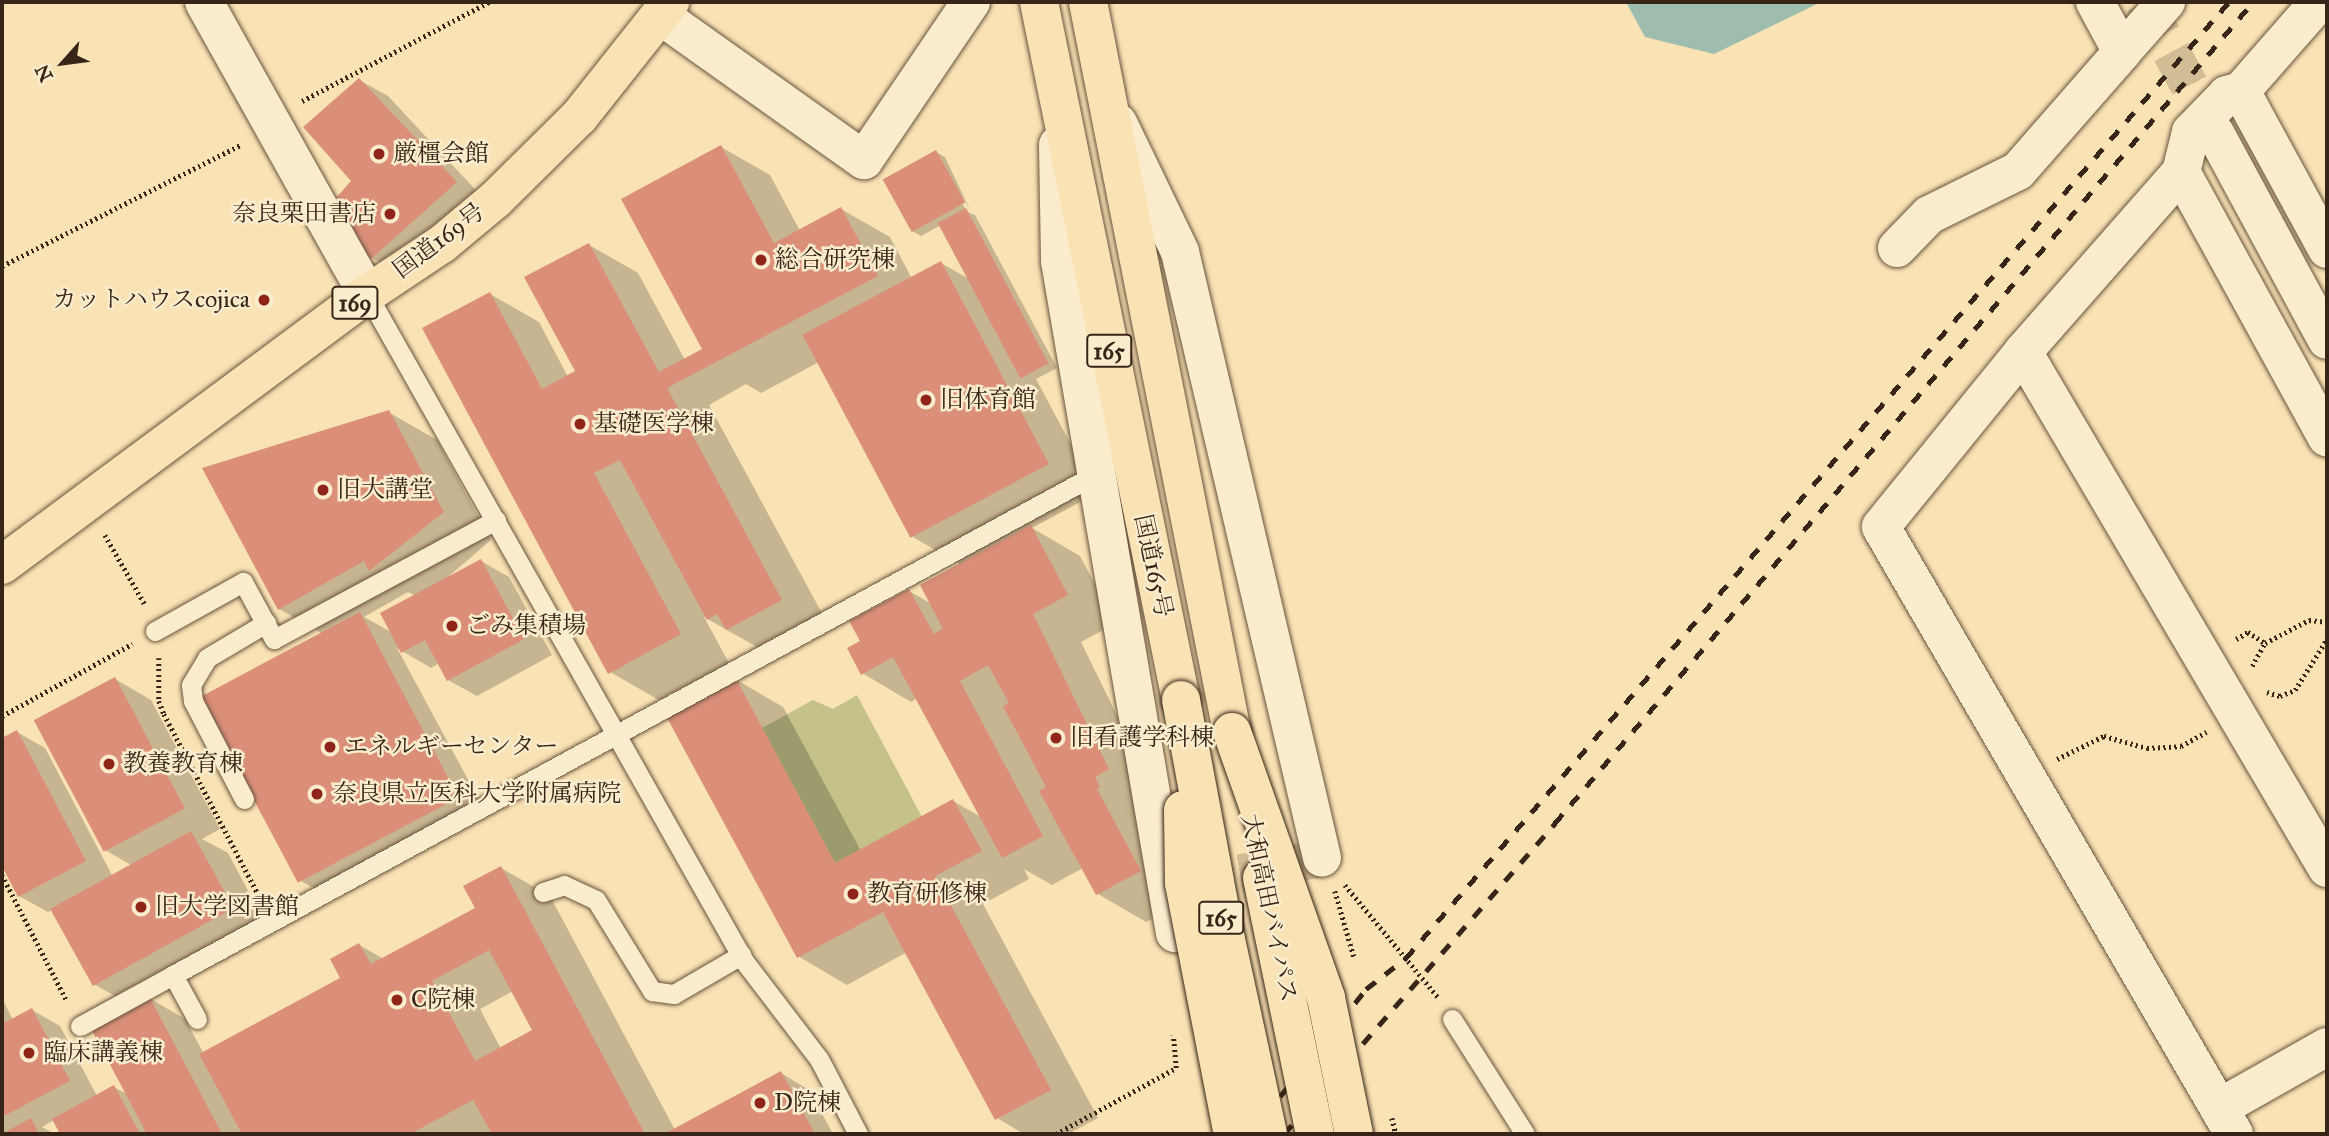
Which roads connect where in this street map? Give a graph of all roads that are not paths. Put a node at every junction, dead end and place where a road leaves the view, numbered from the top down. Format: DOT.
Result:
graph roads {
  1 [pos="204,2"];
  2 [pos="971,2"];
  3 [pos="1039,2"];
  4 [pos="1088,2"];
  5 [pos="2095,2"];
  6 [pos="2166,2"];
  7 [pos="2319,2"];
  8 [pos="665,9"];
  9 [pos="2122,51"];
  10 [pos="2241,91"];
  11 [pos="1105,96"];
  12 [pos="1058,104"];
  13 [pos="2215,133"];
  14 [pos="2181,172"];
  15 [pos="1897,248"];
  16 [pos="2327,249"];
  17 [pos="367,294"];
  18 [pos="2327,340"];
  19 [pos="2023,352"];
  20 [pos="2327,438"];
  21 [pos="1096,474"];
  22 [pos="495,520"];
  23 [pos="2,565"];
  24 [pos="266,623"];
  25 [pos="155,631"];
  26 [pos="1223,681"];
  27 [pos="1181,700"];
  28 [pos="618,732"];
  29 [pos="1232,732"];
  30 [pos="244,799"];
  31 [pos="1322,858"];
  32 [pos="2327,868"];
  33 [pos="543,892"];
  34 [pos="741,955"];
  35 [pos="173,975"];
  36 [pos="197,1019"];
  37 [pos="1452,1019"];
  38 [pos="80,1026"];
  39 [pos="2327,1047"];
  40 [pos="1201,1055"];
  41 [pos="2227,1121"];
  42 [pos="858,1134"];
  43 [pos="1233,1134"];
  44 [pos="1268,1134"];
  45 [pos="1315,1134"];
  46 [pos="1354,1134"];
  47 [pos="1525,1134"];
  1 -- 17 [label="street"];
  2 -- 8 [label="street"];
  3 -- 12 [label="highway, 国道165号 / 165"];
  4 -- 11 [label="highway, 国道165号 / 165"];
  5 -- 9 [label="street"];
  6 -- 9 [label="street"];
  7 -- 10 [label="street"];
  8 -- 17 [label="highway, 国道169号 / 169"];
  9 -- 15 [label="street"];
  10 -- 14 [label="street"];
  10 -- 16 [label="street"];
  11 -- 26 [label="highway, 国道165号 / 165"];
  11 -- 31 [label="street"];
  12 -- 21 [label="street"];
  12 -- 27 [label="highway, 国道165号 / 165"];
  13 -- 18 [label="street"];
  14 -- 19 [label="street"];
  14 -- 20 [label="street"];
  17 -- 22 [label="lane"];
  17 -- 23 [label="highway, 国道169号 / 169"];
  19 -- 32 [label="street"];
  19 -- 41 [label="street"];
  21 -- 28 [label="lane"];
  21 -- 40 [label="street"];
  22 -- 24 [label="lane"];
  22 -- 28 [label="lane"];
  24 -- 25 [label="lane"];
  24 -- 30 [label="lane"];
  26 -- 29 [label="highway, 大和高田バイパス"];
  27 -- 43 [label="highway, 国道165号 / 165, bridge"];
  27 -- 44 [label="highway, 大和高田バイパス / 165, bridge"];
  28 -- 34 [label="lane"];
  28 -- 35 [label="lane"];
  29 -- 45 [label="highway, 大和高田バイパス / 165, bridge"];
  29 -- 46 [label="highway, bridge"];
  33 -- 34 [label="lane"];
  34 -- 42 [label="lane"];
  35 -- 36 [label="lane"];
  35 -- 38 [label="lane"];
  37 -- 47 [label="lane"];
  39 -- 41 [label="street"];
}
